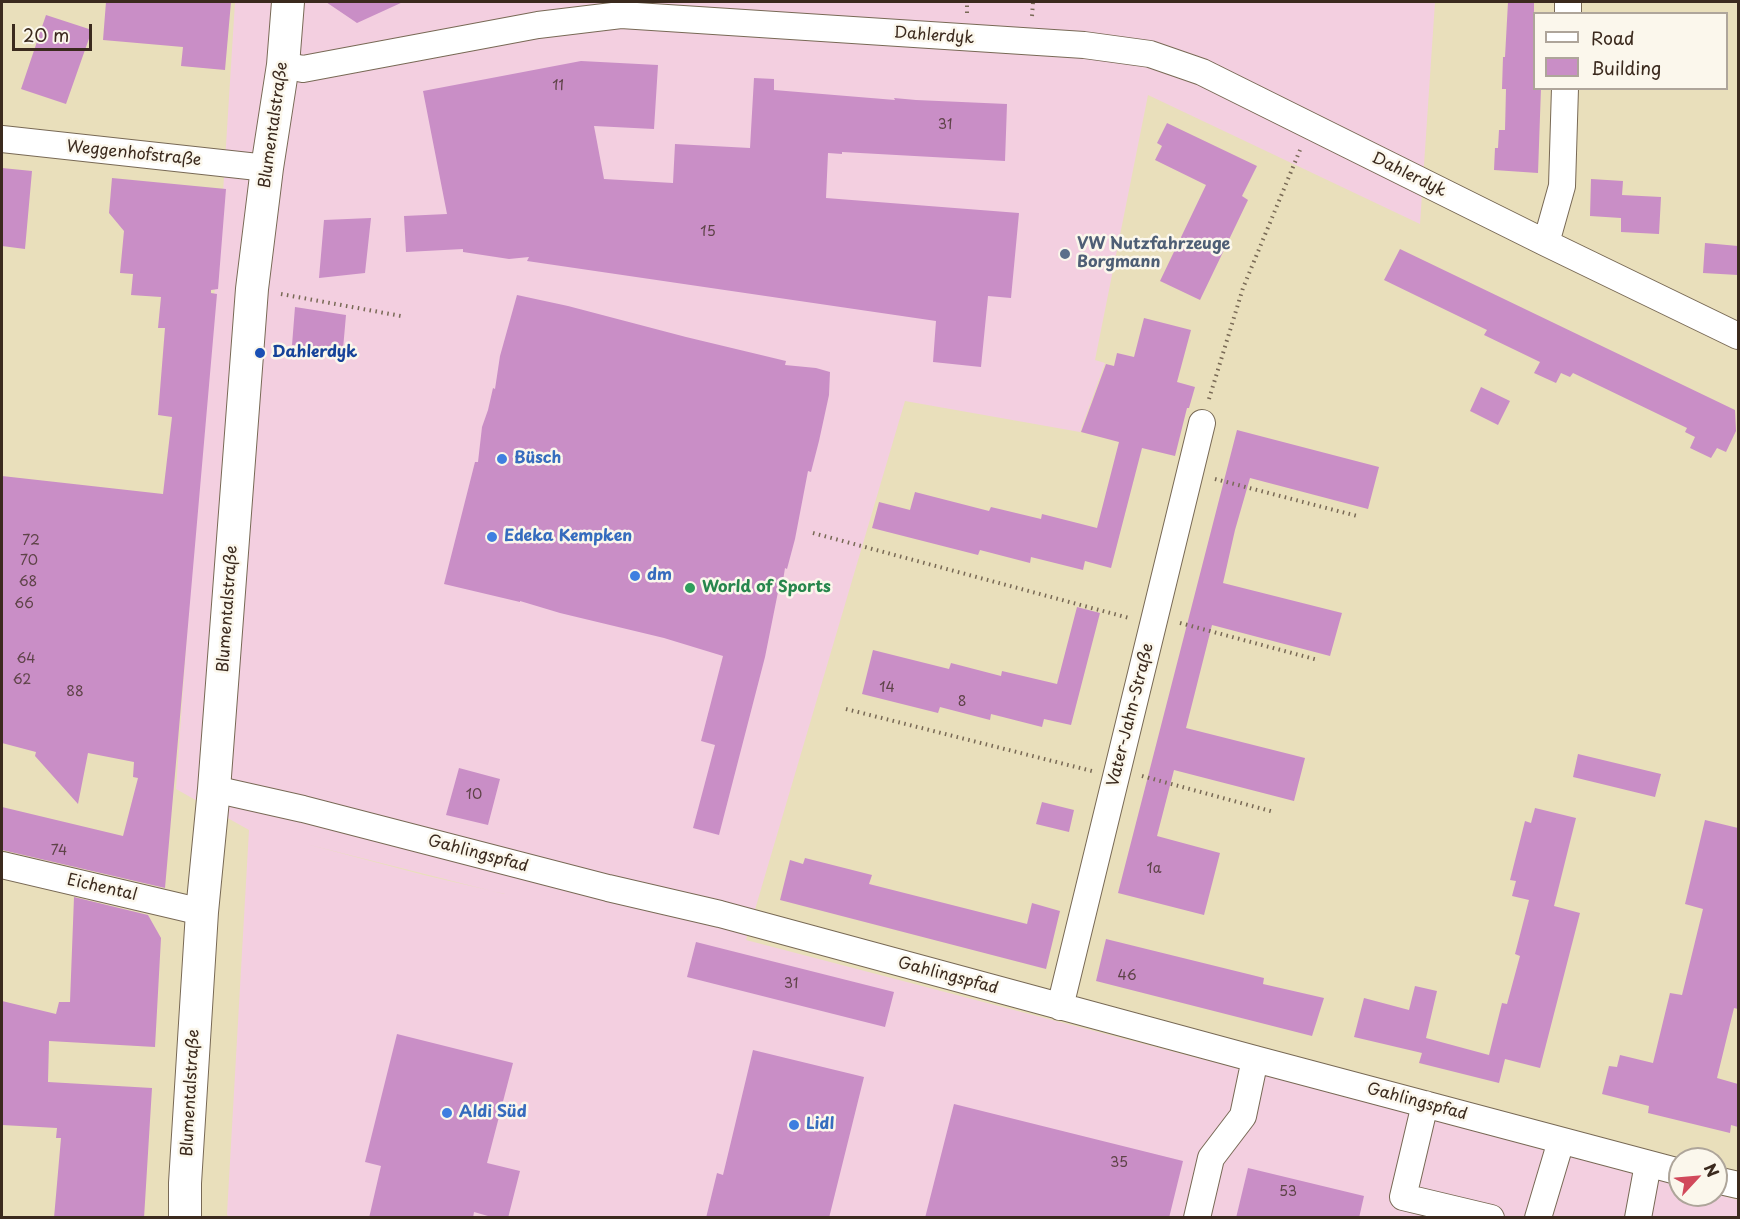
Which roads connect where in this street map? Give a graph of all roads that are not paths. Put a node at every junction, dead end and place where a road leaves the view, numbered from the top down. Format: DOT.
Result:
graph roads {
  1 [pos="288,2"];
  2 [pos="283,65"];
  3 [pos="1565,90"];
  4 [pos="2,139"];
  5 [pos="267,168"];
  6 [pos="1546,243"];
  7 [pos="1738,336"];
  8 [pos="1202,423"];
  9 [pos="214,789"];
  10 [pos="2,865"];
  11 [pos="202,912"];
  12 [pos="1060,1007"];
  13 [pos="1255,1059"];
  14 [pos="1425,1104"];
  15 [pos="1561,1141"];
  16 [pos="1648,1164"];
  17 [pos="1668,1169"];
  18 [pos="1483,1217"];
  19 [pos="185,1218"];
  20 [pos="1197,1218"];
  21 [pos="1538,1218"];
  22 [pos="1638,1218"];
  1 -- 2 [label="main road, Blumentalstraße"];
  2 -- 5 [label="main road, Blumentalstraße"];
  2 -- 6 [label="street, Dahlerdyk"];
  3 -- 6 [label="street"];
  4 -- 5 [label="street, Weggenhofstraße"];
  5 -- 9 [label="main road, Blumentalstraße"];
  6 -- 7 [label="street, Dahlerdyk"];
  8 -- 12 [label="street, Vater-Jahn-Straße"];
  9 -- 11 [label="main road, Blumentalstraße"];
  9 -- 12 [label="street, Gahlingspfad"];
  10 -- 11 [label="street, Eichental"];
  11 -- 19 [label="main road, Blumentalstraße"];
  12 -- 13 [label="street, Gahlingspfad"];
  13 -- 14 [label="street, Gahlingspfad"];
  13 -- 20 [label="street"];
  14 -- 15 [label="street, Gahlingspfad"];
  14 -- 18 [label="street"];
  15 -- 16 [label="street, Gahlingspfad"];
  15 -- 21 [label="street"];
  16 -- 17 [label="street, Gahlingspfad"];
  16 -- 22 [label="street"];
}
